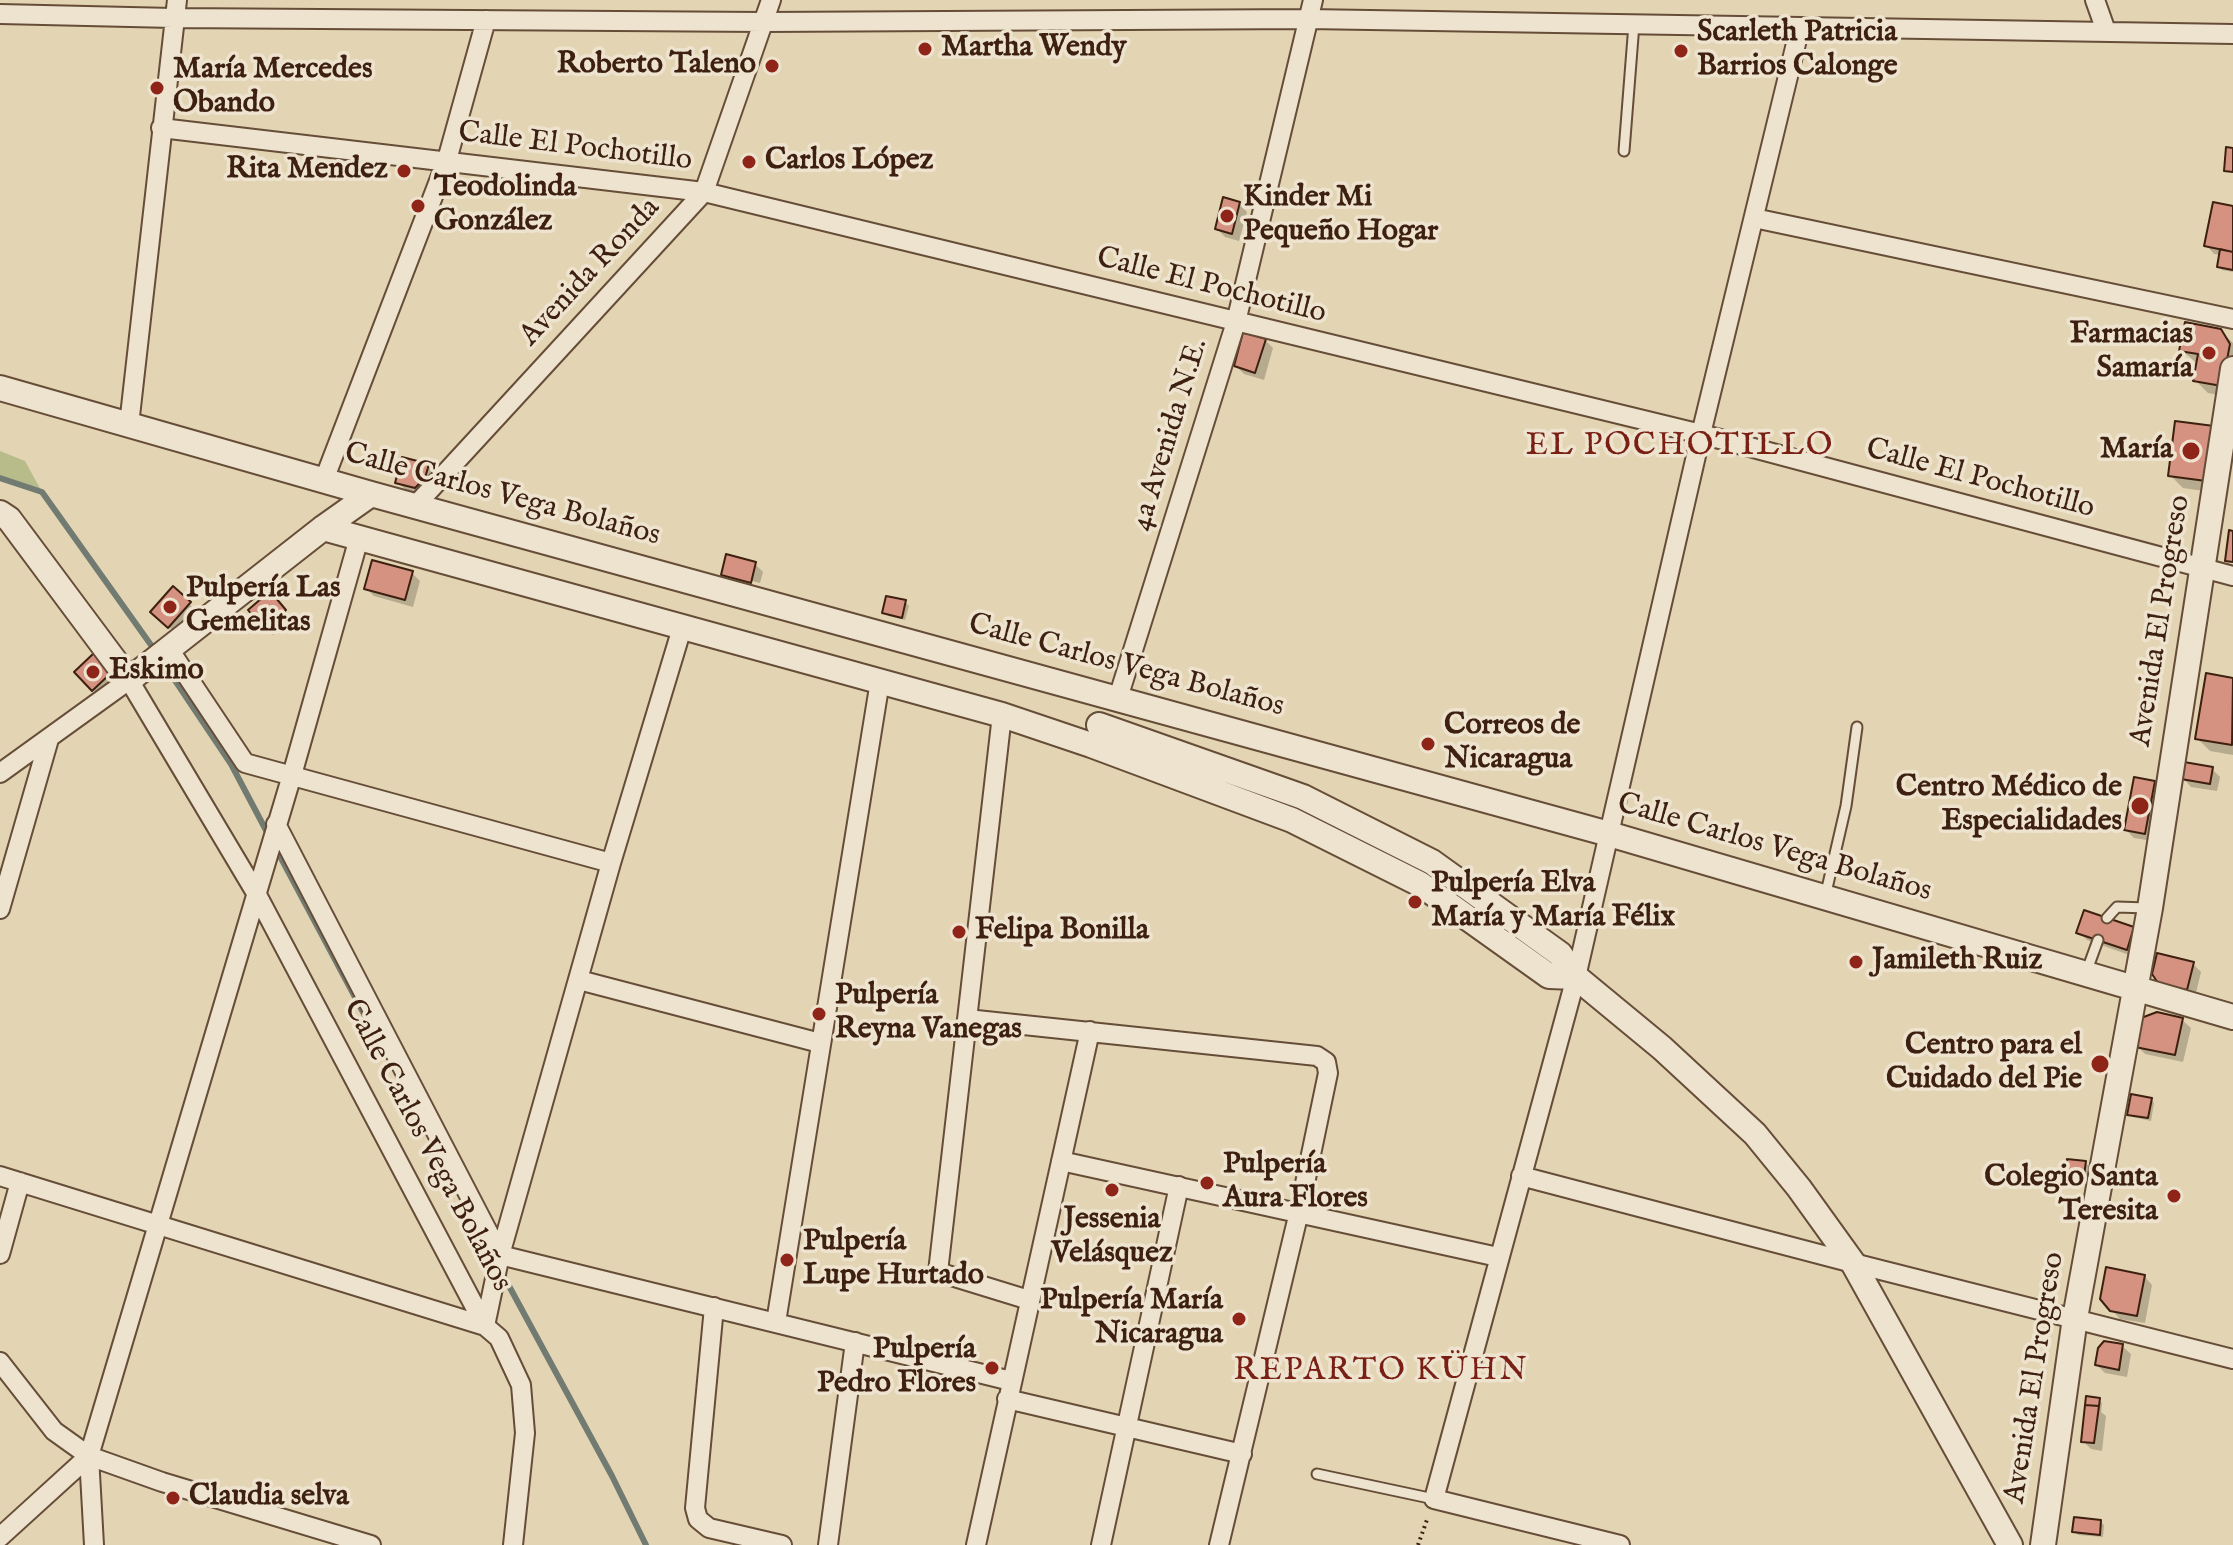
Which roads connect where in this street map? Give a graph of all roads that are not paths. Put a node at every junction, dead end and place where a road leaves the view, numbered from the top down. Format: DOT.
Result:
graph roads {
  1 [pos="771,0"];
  2 [pos="1313,0"];
  3 [pos="2095,0"];
  4 [pos="175,9"];
  5 [pos="0,14"];
  6 [pos="1308,19"];
  7 [pos="486,20"];
  8 [pos="764,22"];
  9 [pos="1634,24"];
  10 [pos="1800,27"];
  11 [pos="2106,31"];
  12 [pos="2233,34"];
  13 [pos="161,128"];
  14 [pos="1624,151"];
  15 [pos="447,160"];
  16 [pos="704,192"];
  17 [pos="1754,218"];
  18 [pos="2233,319"];
  19 [pos="1236,322"];
  20 [pos="2233,369"];
  21 [pos="0,388"];
  22 [pos="129,425"];
  23 [pos="1701,434"];
  24 [pos="324,480"];
  25 [pos="371,494"];
  26 [pos="415,506"];
  27 [pos="0,513"];
  28 [pos="323,528"];
  29 [pos="359,538"];
  30 [pos="2203,568"];
  31 [pos="2233,576"];
  32 [pos="682,628"];
  33 [pos="165,652"];
  34 [pos="132,678"];
  35 [pos="880,681"];
  36 [pos="1112,696"];
  37 [pos="1002,715"];
  38 [pos="1857,727"];
  39 [pos="1095,735"];
  40 [pos="49,739"];
  41 [pos="0,773"];
  42 [pos="292,775"];
  43 [pos="276,824"];
  44 [pos="1609,834"];
  45 [pos="611,863"];
  46 [pos="256,893"];
  47 [pos="1825,898"];
  48 [pos="2150,908"];
  49 [pos="0,909"];
  50 [pos="2107,918"];
  51 [pos="2098,940"];
  52 [pos="2086,973"];
  53 [pos="1576,977"];
  54 [pos="579,980"];
  55 [pos="2136,988"];
  56 [pos="2233,1017"];
  57 [pos="967,1019"];
  58 [pos="1090,1031"];
  59 [pos="820,1043"];
  60 [pos="1061,1161"];
  61 [pos="0,1176"];
  62 [pos="1521,1176"];
  63 [pos="20,1182"];
  64 [pos="1179,1186"];
  65 [pos="1299,1212"];
  66 [pos="159,1225"];
  67 [pos="0,1254"];
  68 [pos="1498,1257"];
  69 [pos="500,1258"];
  70 [pos="1853,1263"];
  71 [pos="1029,1300"];
  72 [pos="714,1307"];
  73 [pos="2075,1318"];
  74 [pos="776,1322"];
  75 [pos="485,1326"];
  76 [pos="855,1342"];
  77 [pos="2233,1359"];
  78 [pos="0,1362"];
  79 [pos="1009,1390"];
  80 [pos="1125,1427"];
  81 [pos="1242,1454"];
  82 [pos="89,1456"];
  83 [pos="1317,1474"];
  84 [pos="1434,1499"];
  85 [pos="0,1537"];
  86 [pos="94,1545"];
  87 [pos="371,1545"];
  88 [pos="513,1545"];
  89 [pos="782,1545"];
  90 [pos="828,1545"];
  91 [pos="976,1545"];
  92 [pos="1101,1545"];
  93 [pos="1219,1545"];
  94 [pos="1620,1545"];
  95 [pos="2010,1545"];
  96 [pos="2043,1545"];
  1 -- 8 [label="street, Avenida Ronda"];
  2 -- 6 [label="street, 4a Avenida N.E."];
  3 -- 11 [label="street"];
  4 -- 5 [label="street"];
  4 -- 7 [label="street"];
  4 -- 13 [label="street"];
  6 -- 8 [label="street"];
  6 -- 9 [label="street"];
  6 -- 19 [label="street, 4a Avenida N.E."];
  7 -- 8 [label="street"];
  7 -- 15 [label="street"];
  8 -- 16 [label="street, Avenida Ronda"];
  9 -- 10 [label="street"];
  9 -- 14 [label="lane"];
  10 -- 11 [label="street"];
  10 -- 17 [label="street"];
  11 -- 12 [label="street"];
  13 -- 15 [label="street, Calle El Pochotillo"];
  13 -- 22 [label="street"];
  15 -- 16 [label="street, Calle El Pochotillo"];
  15 -- 24 [label="street"];
  16 -- 19 [label="street, Calle El Pochotillo"];
  16 -- 26 [label="street, Avenida Ronda"];
  17 -- 18 [label="street"];
  17 -- 23 [label="street"];
  19 -- 23 [label="street, Calle El Pochotillo"];
  19 -- 36 [label="street, 4a Avenida N.E."];
  20 -- 30 [label="street, Avenida El Progreso"];
  21 -- 22 [label="street, Calle Carlos Vega Bolaños"];
  22 -- 24 [label="street, Calle Carlos Vega Bolaños"];
  23 -- 30 [label="street, Calle El Pochotillo"];
  23 -- 44 [label="street"];
  24 -- 25 [label="street, Calle Carlos Vega Bolaños"];
  25 -- 26 [label="street, Calle Carlos Vega Bolaños"];
  25 -- 28 [label="street"];
  26 -- 36 [label="street, Calle Carlos Vega Bolaños"];
  27 -- 34 [label="street, Calle Carlos Vega Bolaños"];
  28 -- 29 [label="street"];
  28 -- 33 [label="street"];
  29 -- 32 [label="street"];
  29 -- 42 [label="street"];
  30 -- 31 [label="street, Calle El Pochotillo"];
  30 -- 48 [label="street, Avenida El Progreso"];
  32 -- 35 [label="street"];
  32 -- 45 [label="street"];
  33 -- 34 [label="street"];
  33 -- 42 [label="street"];
  34 -- 40 [label="street"];
  34 -- 46 [label="street, Calle Carlos Vega Bolaños"];
  35 -- 37 [label="street"];
  35 -- 59 [label="street"];
  36 -- 39 [label="street"];
  36 -- 44 [label="street, Calle Carlos Vega Bolaños"];
  37 -- 39 [label="street"];
  37 -- 57 [label="street"];
  38 -- 47 [label="lane"];
  39 -- 53 [label="street"];
  40 -- 41 [label="street"];
  40 -- 49 [label="street"];
  42 -- 43 [label="street"];
  42 -- 45 [label="street"];
  43 -- 46 [label="street"];
  43 -- 69 [label="street"];
  44 -- 47 [label="street, Calle Carlos Vega Bolaños"];
  44 -- 53 [label="street"];
  45 -- 54 [label="street"];
  46 -- 66 [label="street"];
  46 -- 75 [label="street, Calle Carlos Vega Bolaños"];
  47 -- 52 [label="street, Calle Carlos Vega Bolaños"];
  48 -- 50 [label="lane"];
  48 -- 55 [label="street, Avenida El Progreso"];
  51 -- 52 [label="lane"];
  52 -- 55 [label="street, Calle Carlos Vega Bolaños"];
  53 -- 62 [label="street"];
  53 -- 70 [label="street"];
  54 -- 59 [label="street"];
  54 -- 69 [label="street"];
  55 -- 56 [label="street, Calle Carlos Vega Bolaños"];
  55 -- 73 [label="street, Avenida El Progreso"];
  57 -- 58 [label="street"];
  57 -- 71 [label="street"];
  58 -- 60 [label="street"];
  58 -- 65 [label="street"];
  59 -- 74 [label="street"];
  60 -- 64 [label="street"];
  60 -- 71 [label="street"];
  61 -- 63 [label="street"];
  62 -- 68 [label="street"];
  62 -- 70 [label="street"];
  63 -- 66 [label="street"];
  63 -- 67 [label="street"];
  64 -- 65 [label="street"];
  64 -- 80 [label="street"];
  65 -- 68 [label="street"];
  65 -- 81 [label="street"];
  66 -- 75 [label="street"];
  66 -- 82 [label="street"];
  68 -- 84 [label="street"];
  69 -- 72 [label="street"];
  69 -- 75 [label="street"];
  70 -- 73 [label="street"];
  70 -- 95 [label="street"];
  71 -- 79 [label="street"];
  72 -- 74 [label="street"];
  72 -- 89 [label="street"];
  73 -- 77 [label="street"];
  73 -- 96 [label="street, Avenida El Progreso"];
  74 -- 76 [label="street"];
  75 -- 88 [label="street, Calle Carlos Vega Bolaños"];
  76 -- 79 [label="street"];
  76 -- 90 [label="street"];
  78 -- 82 [label="street"];
  79 -- 80 [label="street"];
  79 -- 91 [label="street"];
  80 -- 81 [label="street"];
  80 -- 92 [label="street"];
  81 -- 93 [label="street"];
  82 -- 85 [label="street"];
  82 -- 86 [label="street"];
  82 -- 87 [label="street"];
  83 -- 84 [label="lane"];
  84 -- 94 [label="street"];
}
